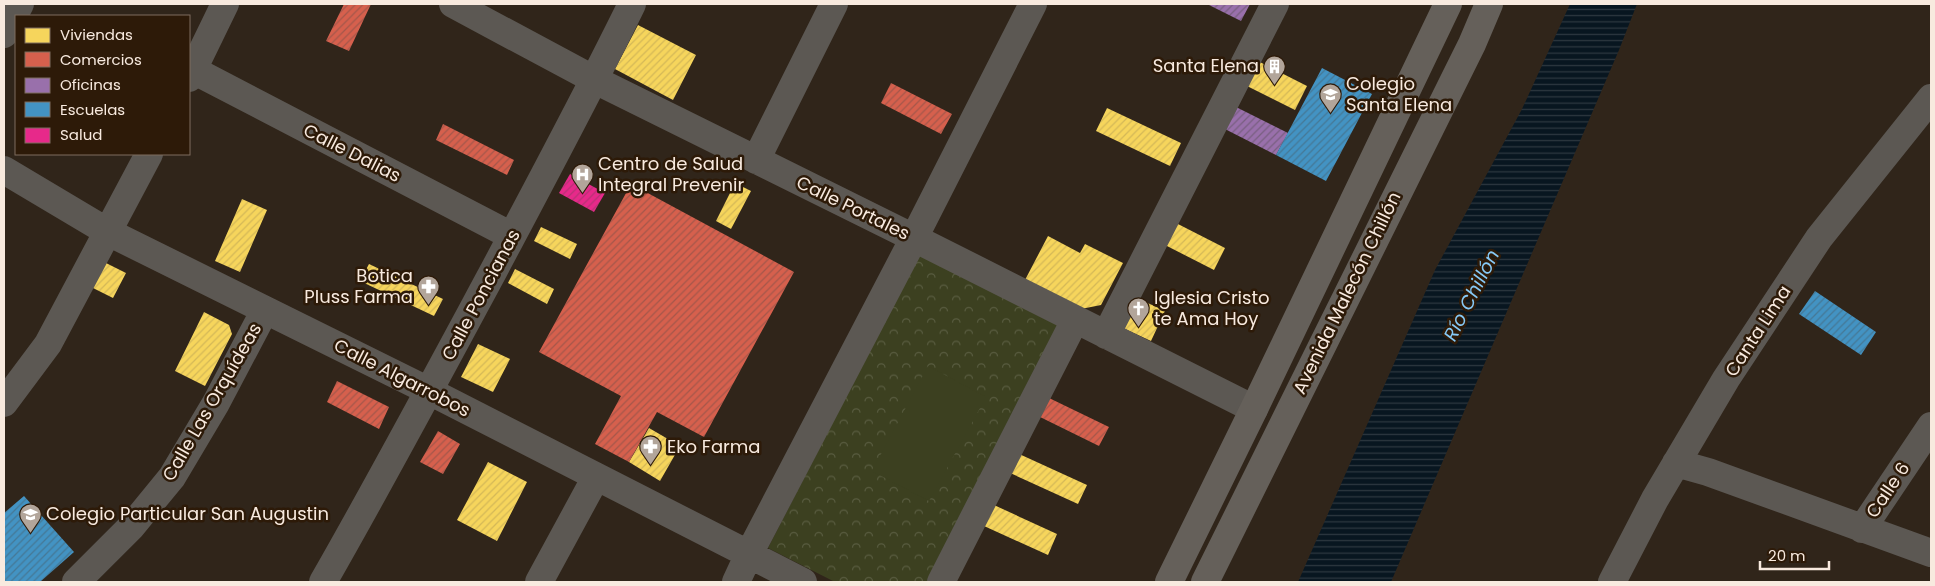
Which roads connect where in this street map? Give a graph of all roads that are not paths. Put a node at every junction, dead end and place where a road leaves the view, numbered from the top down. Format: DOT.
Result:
graph roads {
  1 [pos="20,4"];
  2 [pos="225,4"];
  3 [pos="453,4"];
  4 [pos="632,4"];
  5 [pos="834,4"];
  6 [pos="1033,4"];
  7 [pos="1275,4"];
  8 [pos="1448,4"];
  9 [pos="1488,4"];
  10 [pos="4,34"];
  11 [pos="191,74"];
  12 [pos="595,80"];
  13 [pos="1931,98"];
  14 [pos="148,155"];
  15 [pos="756,160"];
  16 [pos="4,170"];
  17 [pos="108,232"];
  18 [pos="512,236"];
  19 [pos="914,238"];
  20 [pos="265,310"];
  21 [pos="1075,320"];
  22 [pos="1106,335"];
  23 [pos="429,391"];
  24 [pos="4,403"];
  25 [pos="1254,410"];
  26 [pos="1931,426"];
  27 [pos="1676,463"];
  28 [pos="596,477"];
  29 [pos="1862,528"];
  30 [pos="1931,553"];
  31 [pos="749,554"];
  32 [pos="76,582"];
  33 [pos="323,582"];
  34 [pos="539,582"];
  35 [pos="736,582"];
  36 [pos="803,582"];
  37 [pos="941,582"];
  38 [pos="1169,582"];
  39 [pos="1205,582"];
  40 [pos="1612,582"];
  1 -- 10 [label="street"];
  2 -- 11 [label="street"];
  3 -- 12 [label="street, Calle Portales"];
  4 -- 12 [label="street, Calle Poncianas"];
  5 -- 15 [label="street"];
  6 -- 19 [label="street"];
  7 -- 22 [label="street"];
  8 -- 25 [label="main road, Avenida Malecón Chillón"];
  9 -- 39 [label="main road, Avenida Malecón Chillón"];
  11 -- 18 [label="street, Calle Dalias"];
  12 -- 15 [label="street, Calle Portales"];
  12 -- 18 [label="street, Calle Poncianas"];
  13 -- 27 [label="street, Canta Lima"];
  14 -- 17 [label="street"];
  15 -- 19 [label="street, Calle Portales"];
  16 -- 17 [label="street, Calle Algarrobos"];
  17 -- 20 [label="street, Calle Algarrobos"];
  17 -- 24 [label="street"];
  18 -- 23 [label="street, Calle Poncianas"];
  19 -- 21 [label="street, Calle Portales"];
  19 -- 31 [label="street"];
  20 -- 23 [label="street, Calle Algarrobos"];
  20 -- 32 [label="street, Calle Las Orquídeas"];
  21 -- 22 [label="street, Calle Portales"];
  21 -- 37 [label="street"];
  22 -- 25 [label="street, Calle Portales"];
  23 -- 28 [label="street, Calle Algarrobos"];
  23 -- 33 [label="street, Calle Poncianas"];
  25 -- 38 [label="main road, Avenida Malecón Chillón"];
  26 -- 29 [label="street, Calle 6"];
  27 -- 29 [label="street"];
  27 -- 40 [label="street, Canta Lima"];
  28 -- 31 [label="street, Calle Algarrobos"];
  28 -- 34 [label="street"];
  29 -- 30 [label="street"];
  31 -- 35 [label="street"];
  31 -- 36 [label="street, Calle Algarrobos"];
}
